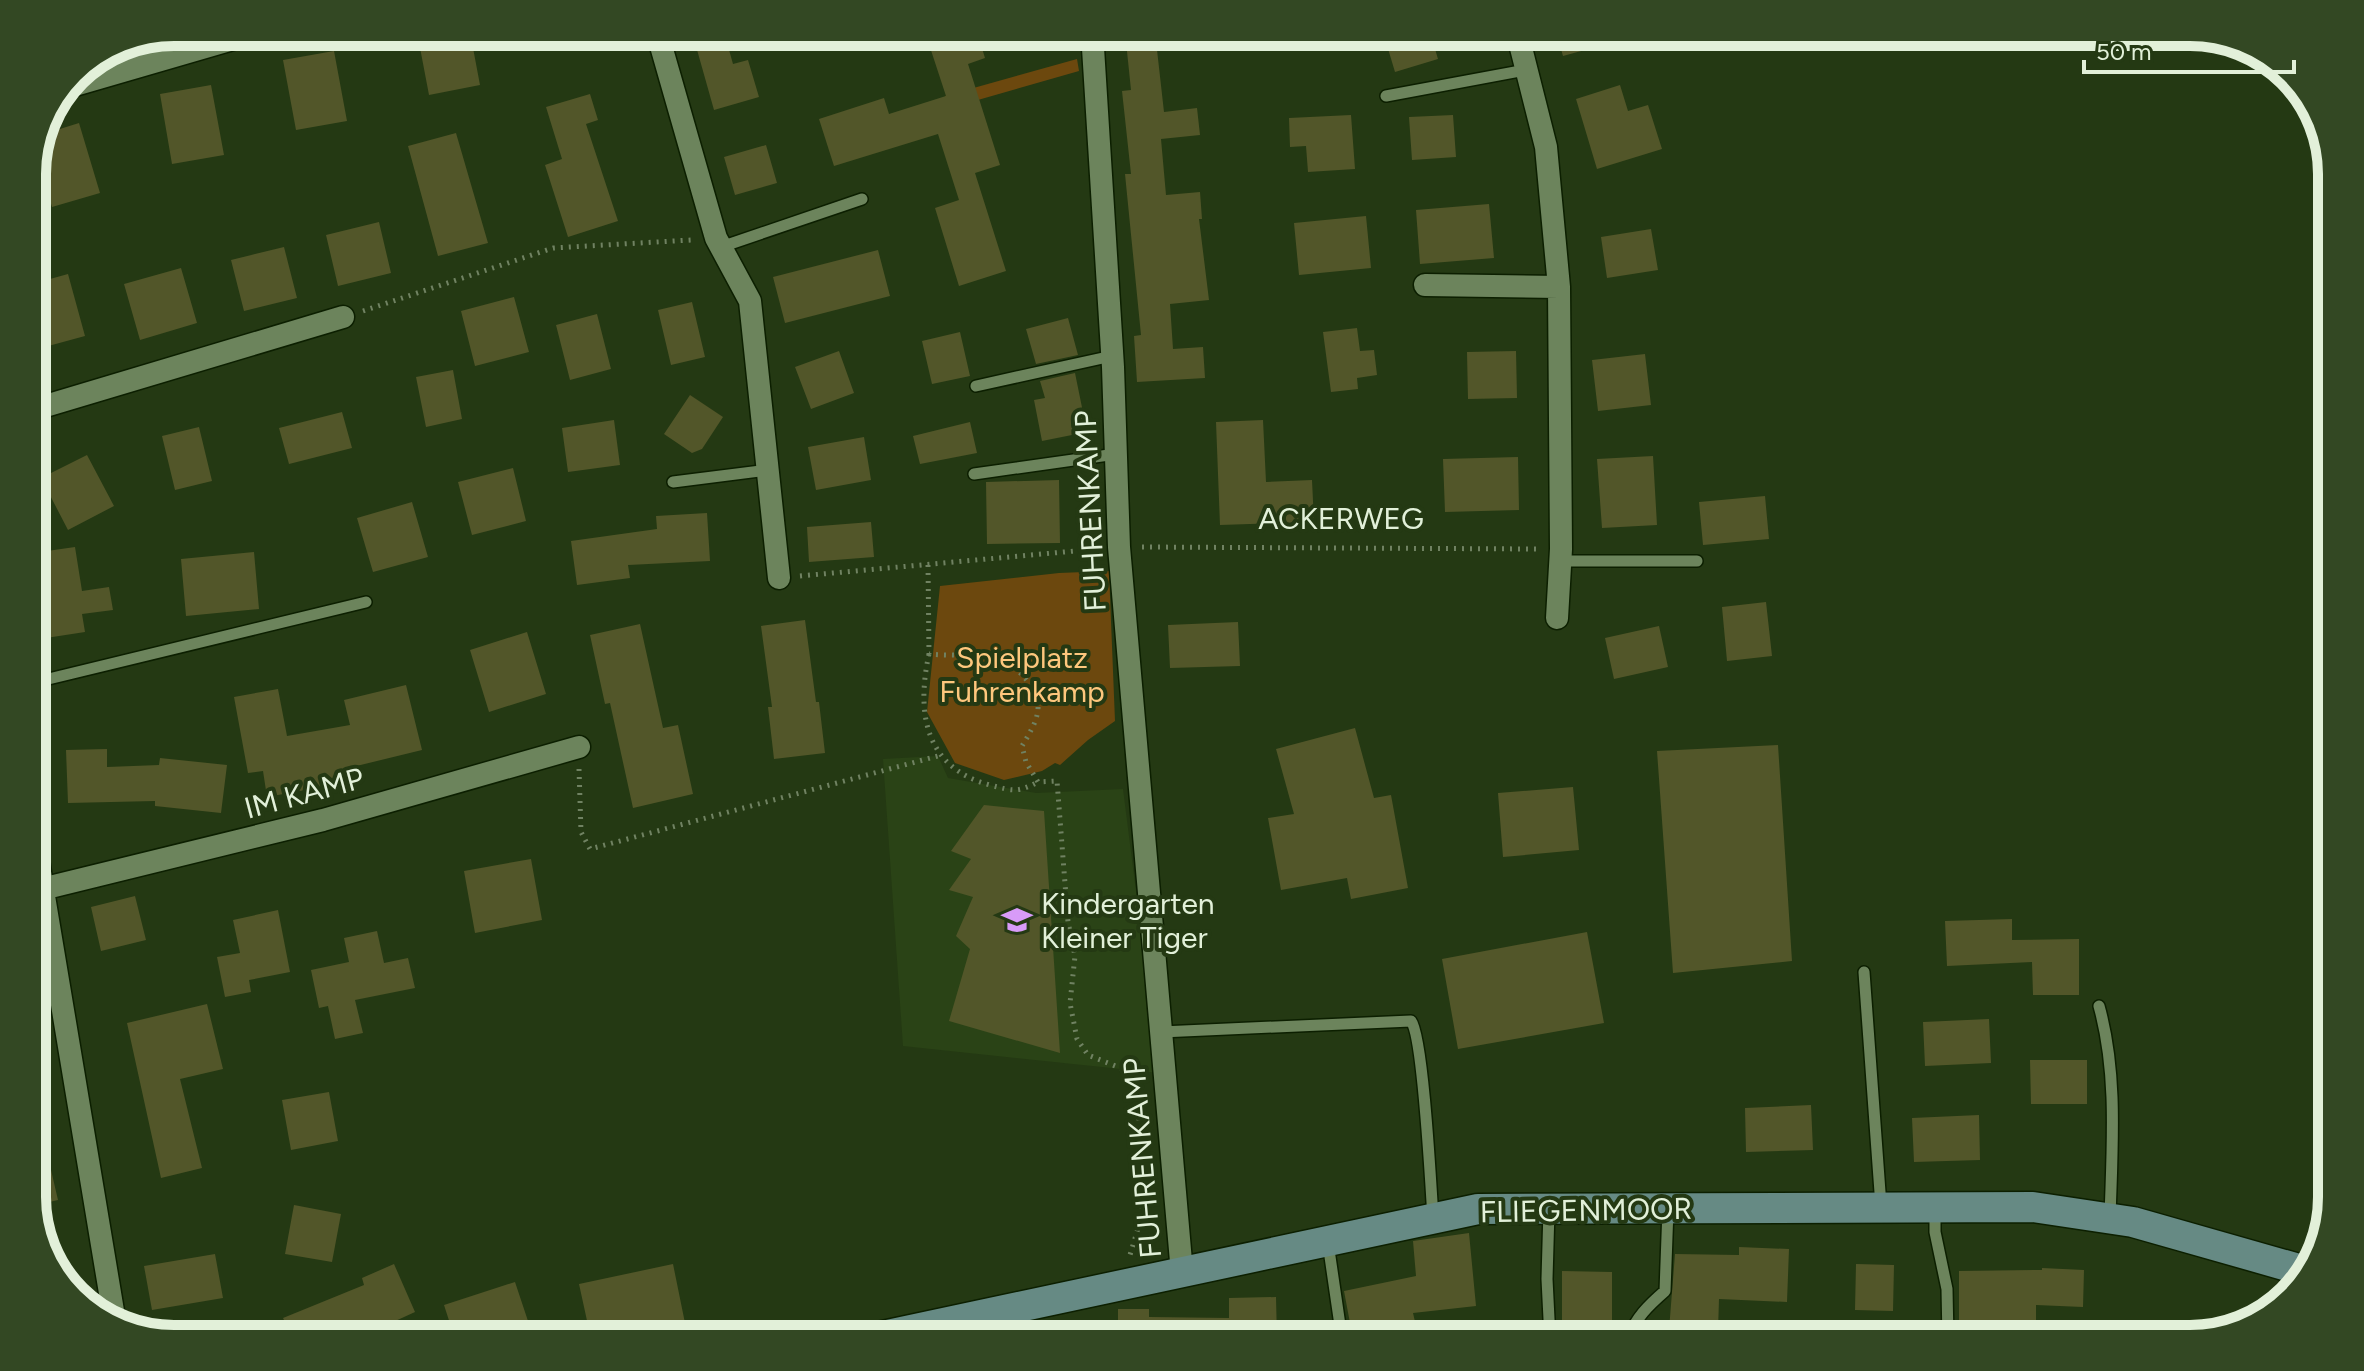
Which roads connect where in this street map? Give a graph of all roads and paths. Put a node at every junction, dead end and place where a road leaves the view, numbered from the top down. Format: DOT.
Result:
graph roads {
  1 [pos="209,46"];
  2 [pos="661,46"];
  3 [pos="1093,46"];
  4 [pos="1520,46"];
  5 [pos="1526,70"];
  6 [pos="84,82"];
  7 [pos="1386,96"];
  8 [pos="862,199"];
  9 [pos="718,242"];
  10 [pos="1425,285"];
  11 [pos="1559,287"];
  12 [pos="343,317"];
  13 [pos="1112,356"];
  14 [pos="976,386"];
  15 [pos="46,406"];
  16 [pos="1116,454"];
  17 [pos="768,470"];
  18 [pos="974,474"];
  19 [pos="673,482"];
  20 [pos="1119,547"];
  21 [pos="1561,555"];
  22 [pos="1697,561"];
  23 [pos="928,565"];
  24 [pos="779,578"];
  25 [pos="366,602"];
  26 [pos="1557,618"];
  27 [pos="929,654"];
  28 [pos="46,680"];
  29 [pos="579,747"];
  30 [pos="938,756"];
  31 [pos="1038,782"];
  32 [pos="46,888"];
  33 [pos="46,913"];
  34 [pos="1864,972"];
  35 [pos="2099,1006"];
  36 [pos="1161,1032"];
  37 [pos="1881,1206"];
  38 [pos="1935,1207"];
  39 [pos="1549,1209"];
  40 [pos="1668,1209"];
  41 [pos="1433,1219"];
  42 [pos="2110,1219"];
  43 [pos="1328,1242"];
  44 [pos="2296,1268"];
  45 [pos="1182,1273"];
  46 [pos="1124,1285"];
  47 [pos="113,1309"];
  48 [pos="935,1325"];
  49 [pos="1340,1325"];
  50 [pos="1549,1325"];
  51 [pos="1634,1325"];
  52 [pos="1948,1325"];
  1 -- 6 [label="street"];
  2 -- 9 [label="street"];
  3 -- 13 [label="street, FUHRENKAMP"];
  4 -- 5 [label="street"];
  5 -- 7 [label="lane"];
  5 -- 11 [label="street"];
  8 -- 9 [label="lane"];
  9 -- 12 [label="path"];
  9 -- 17 [label="street"];
  10 -- 11 [label="street"];
  11 -- 21 [label="street"];
  12 -- 15 [label="street"];
  13 -- 14 [label="lane"];
  13 -- 16 [label="street, FUHRENKAMP"];
  16 -- 18 [label="lane"];
  16 -- 20 [label="street, FUHRENKAMP"];
  17 -- 19 [label="lane"];
  17 -- 24 [label="street"];
  20 -- 21 [label="path, ACKERWEG"];
  20 -- 23 [label="path, ACKERWEG"];
  20 -- 36 [label="street, FUHRENKAMP"];
  21 -- 22 [label="lane"];
  21 -- 26 [label="street"];
  23 -- 24 [label="path, ACKERWEG"];
  23 -- 27 [label="path"];
  25 -- 28 [label="lane"];
  27 -- 30 [label="path"];
  27 -- 31 [label="path"];
  29 -- 30 [label="path"];
  29 -- 32 [label="street, IM KAMP"];
  30 -- 31 [label="path"];
  31 -- 46 [label="path"];
  33 -- 47 [label="street"];
  34 -- 37 [label="lane"];
  35 -- 42 [label="lane"];
  36 -- 41 [label="lane"];
  36 -- 45 [label="street, FUHRENKAMP"];
  37 -- 38 [label="street, FLIEGENMOOR"];
  37 -- 40 [label="street, FLIEGENMOOR"];
  38 -- 42 [label="street, FLIEGENMOOR"];
  38 -- 52 [label="lane"];
  39 -- 40 [label="street, FLIEGENMOOR"];
  39 -- 41 [label="street, FLIEGENMOOR"];
  39 -- 50 [label="lane"];
  40 -- 51 [label="lane"];
  41 -- 43 [label="street, FLIEGENMOOR"];
  42 -- 44 [label="street, FLIEGENMOOR"];
  43 -- 45 [label="street, FLIEGENMOOR"];
  43 -- 49 [label="lane"];
  45 -- 46 [label="street, FLIEGENMOOR"];
  46 -- 48 [label="street, FLIEGENMOOR"];
}
